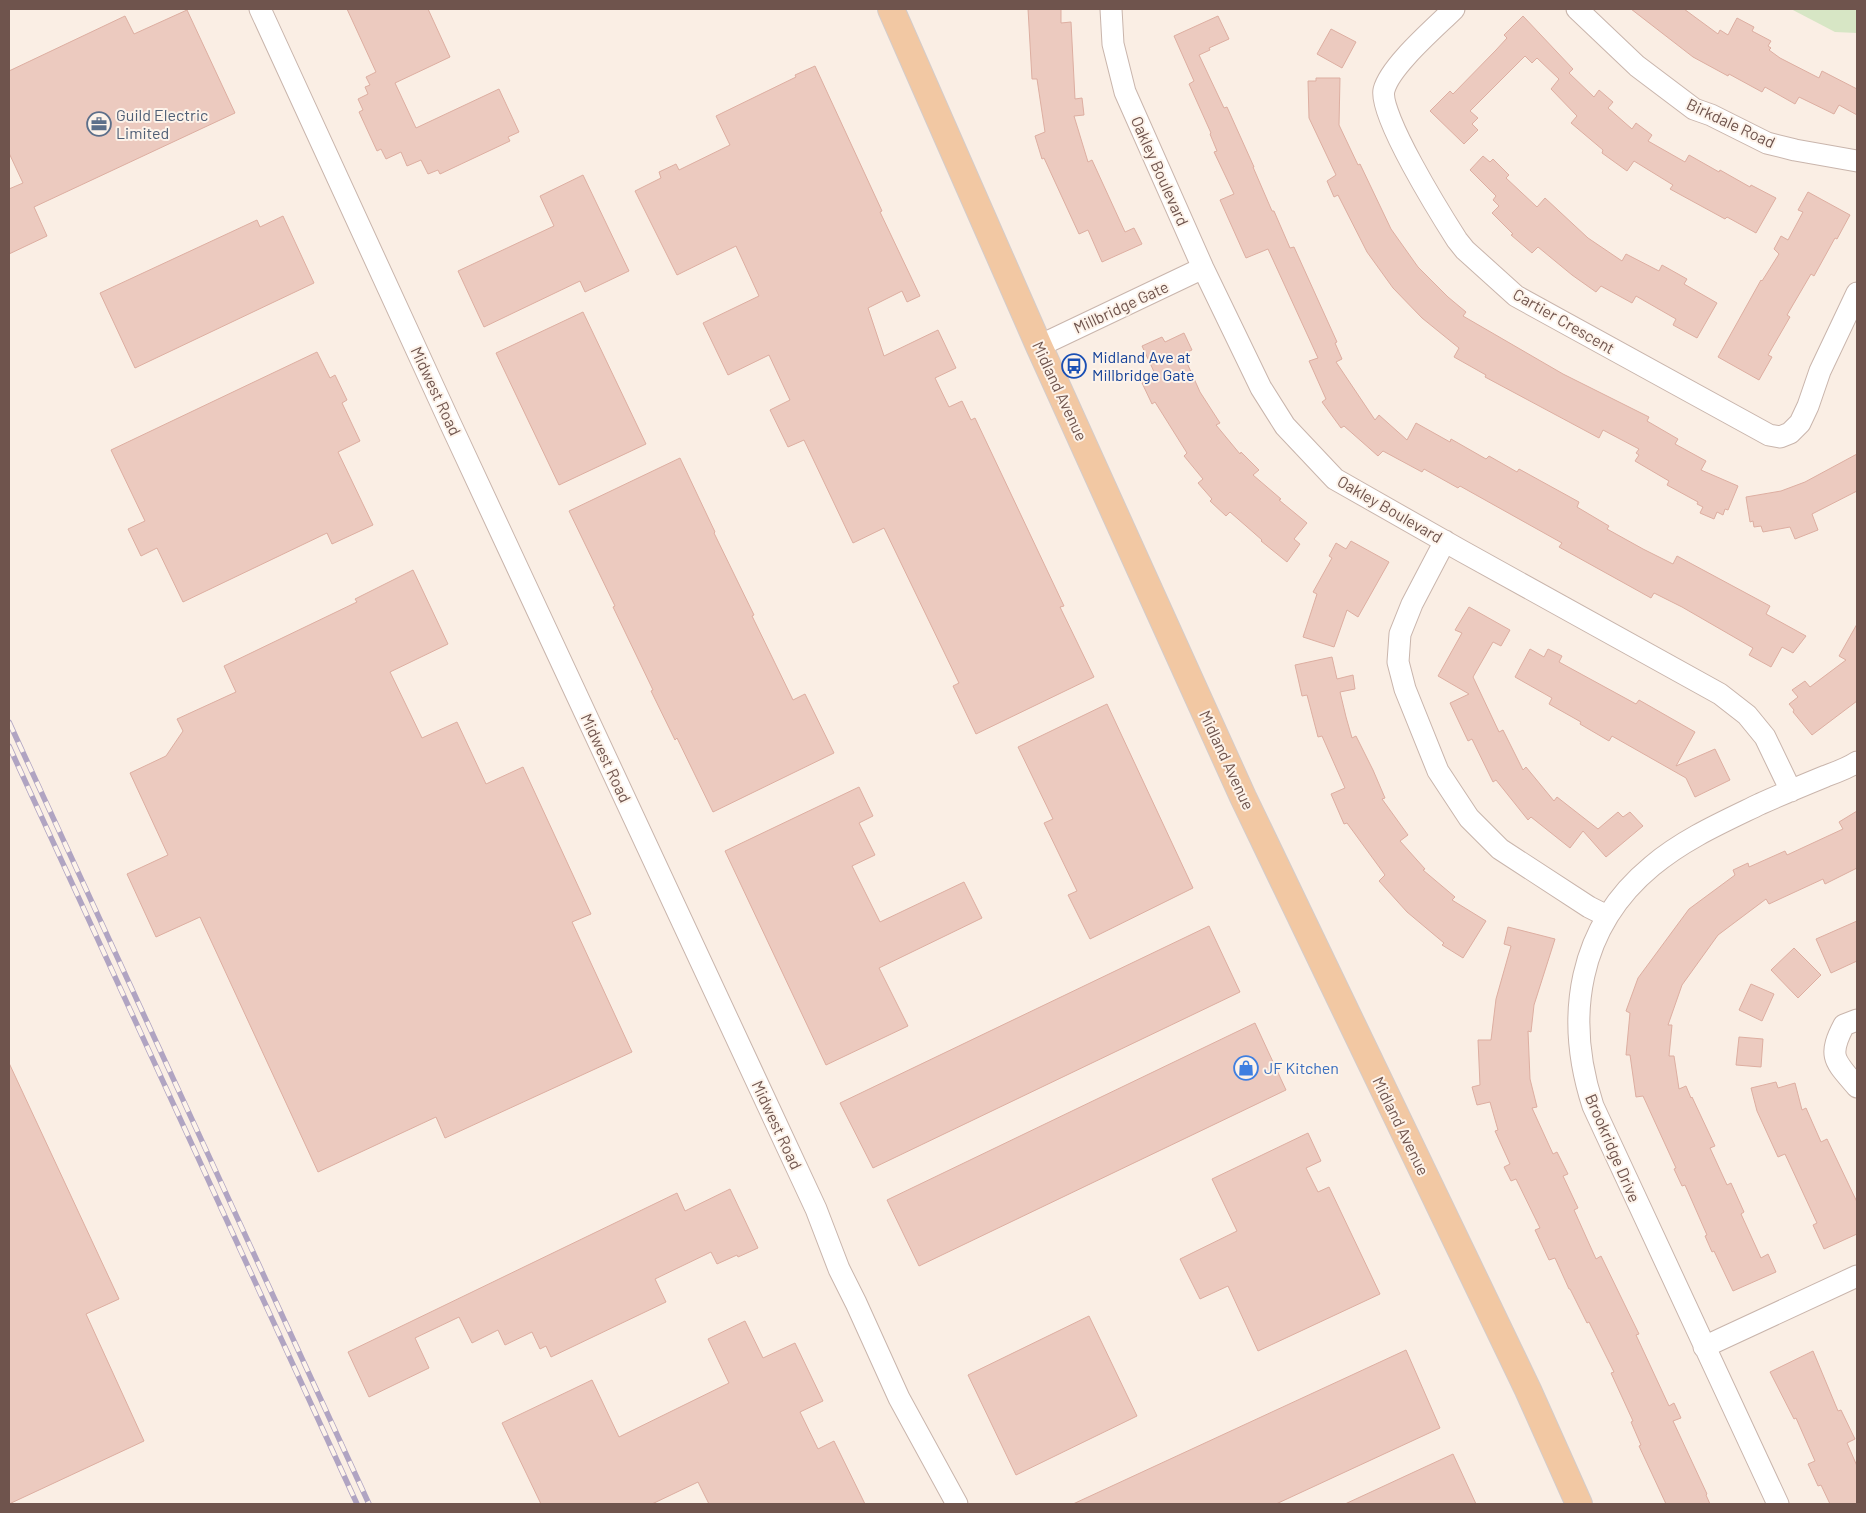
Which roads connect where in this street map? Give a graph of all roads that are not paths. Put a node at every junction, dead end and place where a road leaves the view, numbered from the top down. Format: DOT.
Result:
graph roads {
  1 [pos="260,9"];
  2 [pos="891,9"];
  3 [pos="1111,9"];
  4 [pos="1454,9"];
  5 [pos="1578,9"];
  6 [pos="1857,161"];
  7 [pos="1204,268"];
  8 [pos="1857,294"];
  9 [pos="1039,346"];
  10 [pos="1445,541"];
  11 [pos="1857,762"];
  12 [pos="1791,791"];
  13 [pos="1607,916"];
  14 [pos="1857,1020"];
  15 [pos="1857,1087"];
  16 [pos="1857,1276"];
  17 [pos="1704,1347"];
  18 [pos="957,1504"];
  19 [pos="1579,1504"];
  20 [pos="1778,1504"];
  1 -- 18 [label="street, Midwest Road"];
  2 -- 9 [label="main road, Midland Avenue"];
  3 -- 7 [label="street, Oakley Boulevard"];
  4 -- 8 [label="street, Cartier Crescent"];
  5 -- 6 [label="street, Birkdale Road"];
  7 -- 9 [label="street, Millbridge Gate"];
  7 -- 10 [label="street, Oakley Boulevard"];
  9 -- 19 [label="main road, Midland Avenue"];
  10 -- 12 [label="street, Oakley Boulevard"];
  10 -- 13 [label="street"];
  11 -- 12 [label="street, Brookridge Drive"];
  12 -- 13 [label="street, Brookridge Drive"];
  13 -- 17 [label="street, Brookridge Drive"];
  14 -- 15 [label="street"];
  16 -- 17 [label="street"];
  17 -- 20 [label="street, Brookridge Drive"];
}
